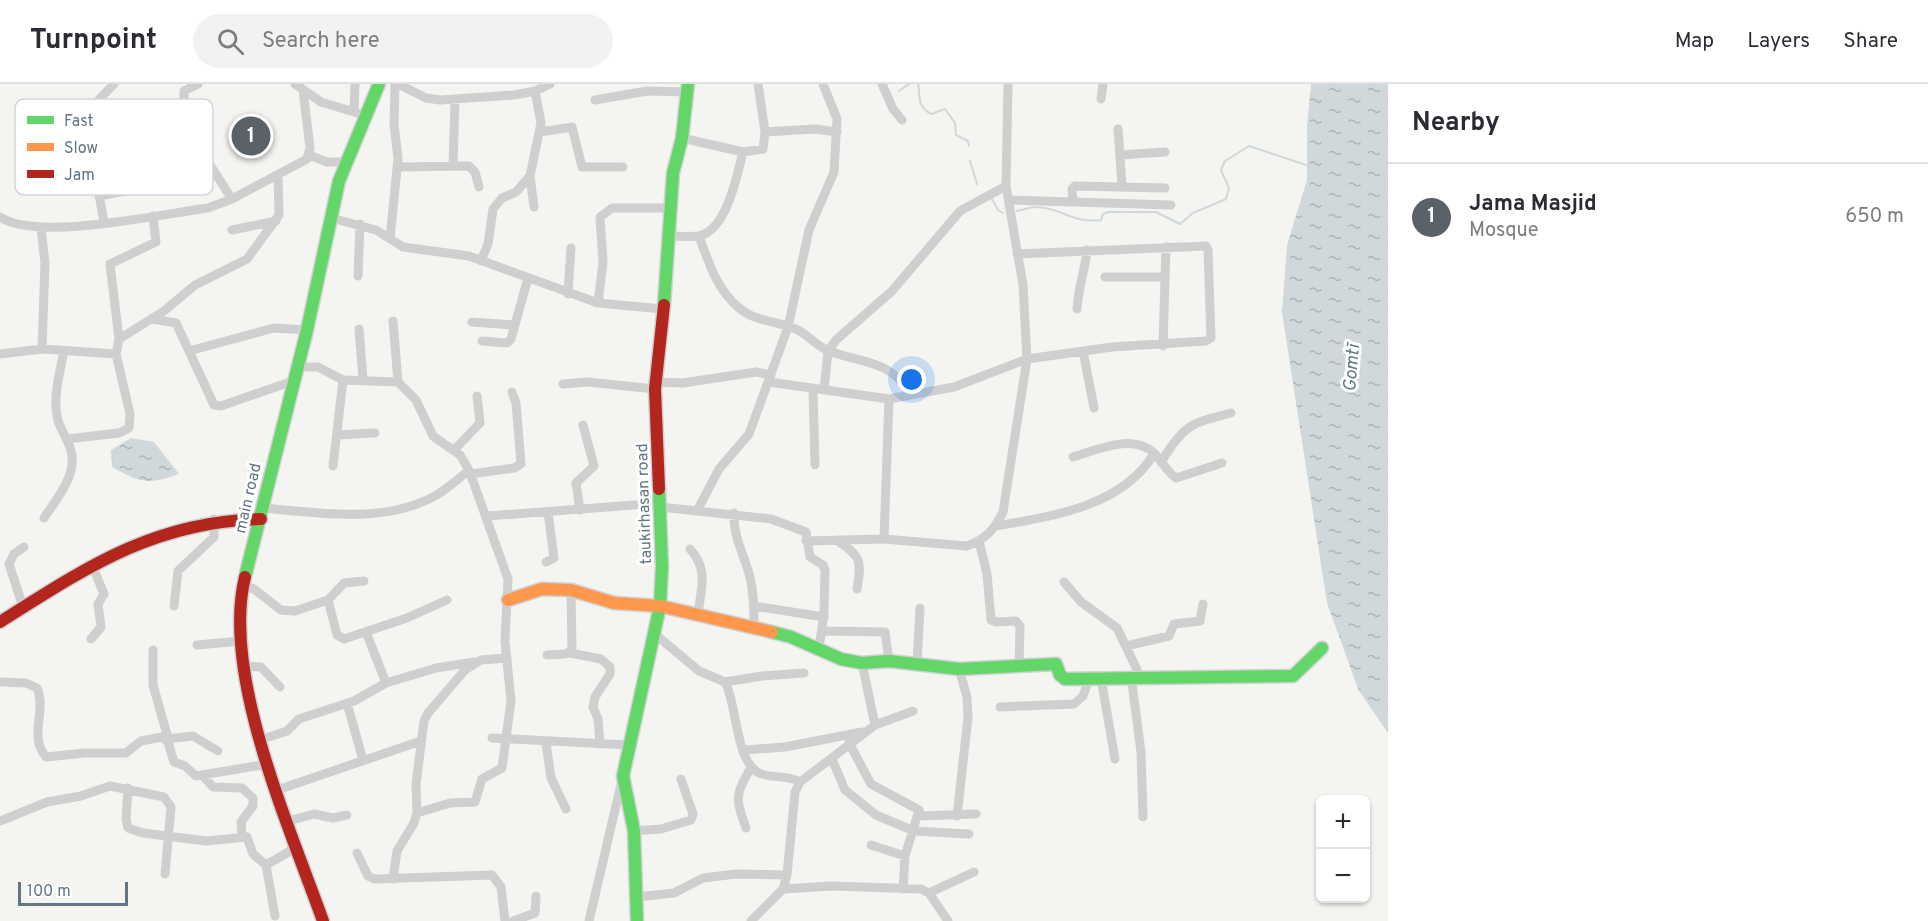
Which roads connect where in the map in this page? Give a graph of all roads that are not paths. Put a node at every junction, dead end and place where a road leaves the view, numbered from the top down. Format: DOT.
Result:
graph roads {
  1 [pos="114,84"];
  2 [pos="198,84"];
  3 [pos="355,84"];
  4 [pos="379,84"];
  5 [pos="396,84"];
  6 [pos="550,84"];
  7 [pos="758,84"];
  8 [pos="823,84"];
  9 [pos="882,84"];
  10 [pos="1008,84"];
  11 [pos="1103,84"];
  12 [pos="181,88"];
  13 [pos="303,88"];
  14 [pos="688,88"];
  15 [pos="536,91"];
  16 [pos="101,99"];
  17 [pos="1101,99"];
  18 [pos="455,100"];
  19 [pos="595,100"];
  20 [pos="359,114"];
  21 [pos="902,120"];
  22 [pos="1118,129"];
  23 [pos="540,132"];
  24 [pos="765,132"];
  25 [pos="837,132"];
  26 [pos="682,138"];
  27 [pos="743,152"];
  28 [pos="1165,152"];
  29 [pos="309,155"];
  30 [pos="1120,155"];
  31 [pos="345,162"];
  32 [pos="453,166"];
  33 [pos="397,167"];
  34 [pos="623,167"];
  35 [pos="213,170"];
  36 [pos="278,176"];
  37 [pos="530,176"];
  38 [pos="1006,186"];
  39 [pos="1122,186"];
  40 [pos="479,187"];
  41 [pos="1164,188"];
  42 [pos="104,195"];
  43 [pos="99,196"];
  44 [pos="232,199"];
  45 [pos="1010,200"];
  46 [pos="1073,202"];
  47 [pos="1171,204"];
  48 [pos="534,207"];
  49 [pos="671,208"];
  50 [pos="153,216"];
  51 [pos="0,217"];
  52 [pos="331,218"];
  53 [pos="276,221"];
  54 [pos="104,222"];
  55 [pos="360,224"];
  56 [pos="41,228"];
  57 [pos="232,230"];
  58 [pos="670,236"];
  59 [pos="699,236"];
  60 [pos="390,239"];
  61 [pos="1166,247"];
  62 [pos="571,248"];
  63 [pos="1087,250"];
  64 [pos="1017,254"];
  65 [pos="481,261"];
  66 [pos="358,276"];
  67 [pos="1105,277"];
  68 [pos="1165,277"];
  69 [pos="528,278"];
  70 [pos="568,294"];
  71 [pos="598,303"];
  72 [pos="663,309"];
  73 [pos="1077,309"];
  74 [pos="151,320"];
  75 [pos="393,321"];
  76 [pos="472,322"];
  77 [pos="515,325"];
  78 [pos="788,327"];
  79 [pos="359,329"];
  80 [pos="307,330"];
  81 [pos="119,339"];
  82 [pos="482,341"];
  83 [pos="1163,346"];
  84 [pos="42,349"];
  85 [pos="825,349"];
  86 [pos="64,351"];
  87 [pos="189,351"];
  88 [pos="1083,351"];
  89 [pos="0,354"];
  90 [pos="116,354"];
  91 [pos="1027,359"];
  92 [pos="297,367"];
  93 [pos="363,379"];
  94 [pos="770,379"];
  95 [pos="343,380"];
  96 [pos="293,381"];
  97 [pos="398,382"];
  98 [pos="563,384"];
  99 [pos="655,385"];
  100 [pos="813,389"];
  101 [pos="824,390"];
  102 [pos="512,392"];
  103 [pos="910,395"];
  104 [pos="477,396"];
  105 [pos="890,399"];
  106 [pos="1094,408"];
  107 [pos="1231,413"];
  108 [pos="583,425"];
  109 [pos="375,433"];
  110 [pos="337,435"];
  111 [pos="67,439"];
  112 [pos="454,450"];
  113 [pos="1073,457"];
  114 [pos="1157,458"];
  115 [pos="1222,463"];
  116 [pos="815,465"];
  117 [pos="333,466"];
  118 [pos="470,472"];
  119 [pos="661,505"];
  120 [pos="698,509"];
  121 [pos="580,510"];
  122 [pos="548,512"];
  123 [pos="262,513"];
  124 [pos="734,513"];
  125 [pos="487,516"];
  126 [pos="44,518"];
  127 [pos="214,519"];
  128 [pos="996,526"];
  129 [pos="884,539"];
  130 [pos="836,540"];
  131 [pos="806,541"];
  132 [pos="980,541"];
  133 [pos="24,547"];
  134 [pos="690,549"];
  135 [pos="546,562"];
  136 [pos="92,565"];
  137 [pos="364,581"];
  138 [pos="1064,582"];
  139 [pos="243,585"];
  140 [pos="857,589"];
  141 [pos="571,590"];
  142 [pos="328,600"];
  143 [pos="447,600"];
  144 [pos="508,600"];
  145 [pos="1203,604"];
  146 [pos="174,606"];
  147 [pos="660,606"];
  148 [pos="754,606"];
  149 [pos="23,607"];
  150 [pos="920,608"];
  151 [pos="698,614"];
  152 [pos="824,617"];
  153 [pos="0,622"];
  154 [pos="754,629"];
  155 [pos="366,632"];
  156 [pos="823,632"];
  157 [pos="656,635"];
  158 [pos="91,639"];
  159 [pos="241,641"];
  160 [pos="197,645"];
  161 [pos="1126,646"];
  162 [pos="1322,648"];
  163 [pos="819,649"];
  164 [pos="153,650"];
  165 [pos="570,653"];
  166 [pos="547,655"];
  167 [pos="507,658"];
  168 [pos="889,661"];
  169 [pos="477,662"];
  170 [pos="862,663"];
  171 [pos="917,663"];
  172 [pos="245,666"];
  173 [pos="1019,668"];
  174 [pos="960,669"];
  175 [pos="804,673"];
  176 [pos="1135,676"];
  177 [pos="1095,678"];
  178 [pos="0,682"];
  179 [pos="725,682"];
  180 [pos="386,683"];
  181 [pos="280,687"];
  182 [pos="347,703"];
  183 [pos="1000,707"];
  184 [pos="913,711"];
  185 [pos="874,725"];
  186 [pos="864,732"];
  187 [pos="492,738"];
  188 [pos="167,739"];
  189 [pos="260,740"];
  190 [pos="506,740"];
  191 [pos="421,741"];
  192 [pos="546,743"];
  193 [pos="849,743"];
  194 [pos="600,744"];
  195 [pos="628,745"];
  196 [pos="744,750"];
  197 [pos="218,751"];
  198 [pos="832,759"];
  199 [pos="1115,759"];
  200 [pos="363,760"];
  201 [pos="268,764"];
  202 [pos="751,767"];
  203 [pos="203,776"];
  204 [pos="623,776"];
  205 [pos="681,779"];
  206 [pos="800,782"];
  207 [pos="128,788"];
  208 [pos="277,789"];
  209 [pos="566,808"];
  210 [pos="417,813"];
  211 [pos="976,814"];
  212 [pos="347,815"];
  213 [pos="919,816"];
  214 [pos="957,816"];
  215 [pos="1143,817"];
  216 [pos="0,821"];
  217 [pos="288,822"];
  218 [pos="746,828"];
  219 [pos="634,831"];
  220 [pos="914,831"];
  221 [pos="969,834"];
  222 [pos="169,836"];
  223 [pos="242,837"];
  224 [pos="871,845"];
  225 [pos="297,847"];
  226 [pos="357,853"];
  227 [pos="905,856"];
  228 [pos="266,865"];
  229 [pos="974,872"];
  230 [pos="165,874"];
  231 [pos="787,875"];
  232 [pos="393,879"];
  233 [pos="783,889"];
  234 [pos="903,889"];
  235 [pos="929,893"];
  236 [pos="536,896"];
  237 [pos="637,897"];
  238 [pos="275,916"];
  239 [pos="323,921"];
  240 [pos="505,921"];
  241 [pos="513,921"];
  242 [pos="589,921"];
  243 [pos="637,921"];
  244 [pos="752,921"];
  245 [pos="948,921"];
  1 -- 16 [label="street"];
  2 -- 12 [label="street"];
  3 -- 20 [label="street"];
  4 -- 20 [label="street, main road"];
  5 -- 18 [label="street"];
  5 -- 33 [label="street"];
  6 -- 15 [label="street"];
  7 -- 24 [label="street"];
  8 -- 25 [label="street"];
  9 -- 21 [label="street"];
  10 -- 38 [label="street"];
  11 -- 17 [label="street"];
  13 -- 20 [label="street"];
  13 -- 29 [label="street"];
  14 -- 19 [label="street"];
  14 -- 26 [label="street, taukirhasan road"];
  15 -- 18 [label="street"];
  15 -- 23 [label="street"];
  18 -- 32 [label="street"];
  20 -- 31 [label="street, main road"];
  22 -- 30 [label="street"];
  23 -- 34 [label="street"];
  23 -- 37 [label="street"];
  24 -- 25 [label="street"];
  24 -- 27 [label="street"];
  25 -- 78 [label="street"];
  26 -- 27 [label="street"];
  26 -- 49 [label="street, taukirhasan road"];
  27 -- 59 [label="street"];
  28 -- 30 [label="street"];
  29 -- 31 [label="street"];
  29 -- 36 [label="street"];
  30 -- 39 [label="street"];
  31 -- 52 [label="street, main road"];
  32 -- 33 [label="street"];
  32 -- 40 [label="street"];
  33 -- 60 [label="street"];
  35 -- 44 [label="street"];
  36 -- 44 [label="street"];
  36 -- 53 [label="street"];
  37 -- 48 [label="street"];
  37 -- 65 [label="street"];
  38 -- 45 [label="street"];
  38 -- 85 [label="street"];
  39 -- 41 [label="street"];
  39 -- 46 [label="street"];
  42 -- 43 [label="street"];
  43 -- 54 [label="street"];
  44 -- 50 [label="street"];
  45 -- 46 [label="street"];
  45 -- 64 [label="street"];
  46 -- 47 [label="street"];
  49 -- 58 [label="street, taukirhasan road"];
  49 -- 71 [label="street"];
  50 -- 54 [label="street"];
  50 -- 81 [label="street"];
  51 -- 56 [label="street"];
  52 -- 55 [label="street"];
  52 -- 80 [label="street, main road"];
  53 -- 57 [label="street"];
  53 -- 74 [label="street"];
  54 -- 56 [label="street"];
  55 -- 60 [label="street"];
  55 -- 66 [label="street"];
  56 -- 84 [label="street"];
  58 -- 59 [label="street"];
  58 -- 72 [label="street, taukirhasan road"];
  59 -- 78 [label="street"];
  60 -- 65 [label="street"];
  61 -- 63 [label="street"];
  61 -- 68 [label="street"];
  61 -- 83 [label="street"];
  62 -- 70 [label="street"];
  63 -- 64 [label="street"];
  63 -- 73 [label="street"];
  64 -- 91 [label="street"];
  65 -- 69 [label="street"];
  67 -- 68 [label="street"];
  68 -- 83 [label="street"];
  69 -- 70 [label="street"];
  69 -- 77 [label="street"];
  70 -- 71 [label="street"];
  71 -- 72 [label="street"];
  72 -- 99 [label="street, taukirhasan road"];
  74 -- 81 [label="street"];
  74 -- 87 [label="street"];
  75 -- 97 [label="street"];
  76 -- 77 [label="street"];
  77 -- 82 [label="street"];
  78 -- 85 [label="street"];
  78 -- 94 [label="street"];
  79 -- 93 [label="street"];
  80 -- 87 [label="street"];
  80 -- 92 [label="street, main road"];
  81 -- 90 [label="street"];
  83 -- 88 [label="street"];
  84 -- 86 [label="street"];
  84 -- 89 [label="street"];
  85 -- 101 [label="street"];
  85 -- 103 [label="street"];
  86 -- 90 [label="street"];
  86 -- 111 [label="street"];
  87 -- 96 [label="street"];
  88 -- 91 [label="street"];
  88 -- 106 [label="street"];
  90 -- 111 [label="street"];
  91 -- 103 [label="street"];
  91 -- 128 [label="street"];
  92 -- 95 [label="street"];
  92 -- 96 [label="street, main road"];
  93 -- 95 [label="street"];
  93 -- 97 [label="street"];
  94 -- 99 [label="street"];
  94 -- 100 [label="street"];
  94 -- 120 [label="street"];
  95 -- 110 [label="street"];
  96 -- 123 [label="street, main road"];
  97 -- 112 [label="street"];
  98 -- 99 [label="street"];
  99 -- 119 [label="street, taukirhasan road"];
  100 -- 101 [label="street"];
  100 -- 116 [label="street"];
  101 -- 105 [label="street"];
  102 -- 118 [label="street"];
  103 -- 105 [label="street"];
  104 -- 112 [label="street"];
  105 -- 129 [label="street"];
  107 -- 114 [label="street"];
  108 -- 121 [label="street"];
  109 -- 110 [label="street"];
  110 -- 117 [label="street"];
  111 -- 126 [label="street"];
  112 -- 118 [label="street"];
  113 -- 114 [label="street"];
  114 -- 115 [label="street"];
  114 -- 128 [label="street"];
  118 -- 123 [label="street"];
  118 -- 125 [label="street"];
  119 -- 120 [label="street"];
  119 -- 121 [label="street"];
  119 -- 147 [label="street, taukirhasan road"];
  120 -- 124 [label="street"];
  121 -- 122 [label="street"];
  122 -- 125 [label="street"];
  122 -- 135 [label="street"];
  123 -- 127 [label="street"];
  123 -- 139 [label="street, main road"];
  124 -- 131 [label="street"];
  124 -- 148 [label="street"];
  125 -- 144 [label="street"];
  127 -- 136 [label="street"];
  127 -- 146 [label="street"];
  128 -- 132 [label="street"];
  129 -- 130 [label="street"];
  129 -- 132 [label="street"];
  130 -- 131 [label="street"];
  130 -- 140 [label="street"];
  131 -- 152 [label="street"];
  132 -- 173 [label="street"];
  133 -- 149 [label="street"];
  134 -- 151 [label="street"];
  136 -- 149 [label="street"];
  136 -- 158 [label="street"];
  137 -- 142 [label="street"];
  138 -- 161 [label="street"];
  139 -- 142 [label="street"];
  139 -- 159 [label="street, main road"];
  141 -- 144 [label="street"];
  141 -- 147 [label="street"];
  141 -- 165 [label="street"];
  142 -- 155 [label="street"];
  143 -- 155 [label="street"];
  144 -- 167 [label="street"];
  145 -- 161 [label="street"];
  147 -- 151 [label="street"];
  147 -- 157 [label="street, taukirhasan road"];
  148 -- 152 [label="street"];
  148 -- 154 [label="street"];
  149 -- 153 [label="street"];
  150 -- 171 [label="street"];
  151 -- 154 [label="street"];
  152 -- 156 [label="street"];
  154 -- 163 [label="street"];
  155 -- 180 [label="street"];
  156 -- 163 [label="street"];
  156 -- 168 [label="street"];
  157 -- 179 [label="street"];
  157 -- 195 [label="street, taukirhasan road"];
  159 -- 160 [label="street"];
  159 -- 172 [label="street, main road"];
  161 -- 176 [label="street"];
  162 -- 176 [label="street"];
  163 -- 170 [label="street"];
  164 -- 188 [label="street"];
  165 -- 166 [label="street"];
  165 -- 194 [label="street"];
  167 -- 169 [label="street"];
  167 -- 190 [label="street"];
  168 -- 170 [label="street"];
  168 -- 171 [label="street"];
  169 -- 180 [label="street"];
  169 -- 191 [label="street"];
  170 -- 185 [label="street"];
  171 -- 174 [label="street"];
  172 -- 181 [label="street"];
  172 -- 189 [label="street, main road"];
  173 -- 174 [label="street"];
  173 -- 177 [label="street"];
  174 -- 214 [label="street"];
  175 -- 179 [label="street"];
  176 -- 177 [label="street"];
  176 -- 215 [label="street"];
  177 -- 183 [label="street"];
  177 -- 199 [label="street"];
  178 -- 188 [label="street"];
  179 -- 196 [label="street"];
  180 -- 182 [label="street"];
  182 -- 189 [label="street"];
  182 -- 200 [label="street"];
  184 -- 185 [label="street"];
  185 -- 186 [label="street"];
  186 -- 193 [label="street"];
  186 -- 196 [label="street"];
  187 -- 190 [label="street"];
  188 -- 197 [label="street"];
  188 -- 203 [label="street"];
  189 -- 201 [label="street, main road"];
  190 -- 192 [label="street"];
  190 -- 210 [label="street"];
  191 -- 200 [label="street"];
  191 -- 210 [label="street"];
  192 -- 194 [label="street"];
  192 -- 209 [label="street"];
  193 -- 198 [label="street"];
  193 -- 213 [label="street"];
  194 -- 195 [label="street"];
  195 -- 204 [label="street, taukirhasan road"];
  196 -- 202 [label="street"];
  198 -- 206 [label="street"];
  198 -- 220 [label="street"];
  200 -- 208 [label="street"];
  201 -- 203 [label="street"];
  201 -- 208 [label="street, main road"];
  202 -- 206 [label="street"];
  202 -- 218 [label="street"];
  203 -- 223 [label="street"];
  204 -- 219 [label="street, taukirhasan road"];
  204 -- 242 [label="street"];
  205 -- 219 [label="street"];
  206 -- 231 [label="street"];
  207 -- 216 [label="street"];
  207 -- 222 [label="street"];
  207 -- 222 [label="street"];
  208 -- 217 [label="street, main road"];
  210 -- 232 [label="street"];
  211 -- 214 [label="street"];
  212 -- 217 [label="street"];
  213 -- 214 [label="street"];
  213 -- 220 [label="street"];
  217 -- 225 [label="street, main road"];
  219 -- 237 [label="street, taukirhasan road"];
  220 -- 221 [label="street"];
  220 -- 227 [label="street"];
  222 -- 223 [label="street"];
  222 -- 230 [label="street"];
  223 -- 228 [label="street"];
  224 -- 227 [label="street"];
  225 -- 228 [label="street"];
  225 -- 239 [label="street, main road"];
  226 -- 232 [label="street"];
  227 -- 234 [label="street"];
  228 -- 238 [label="street"];
  229 -- 235 [label="street"];
  231 -- 233 [label="street"];
  231 -- 237 [label="street"];
  232 -- 240 [label="street"];
  233 -- 234 [label="street"];
  233 -- 244 [label="street"];
  234 -- 235 [label="street"];
  235 -- 245 [label="street"];
  236 -- 241 [label="street"];
  237 -- 243 [label="street, taukirhasan road"];
}
